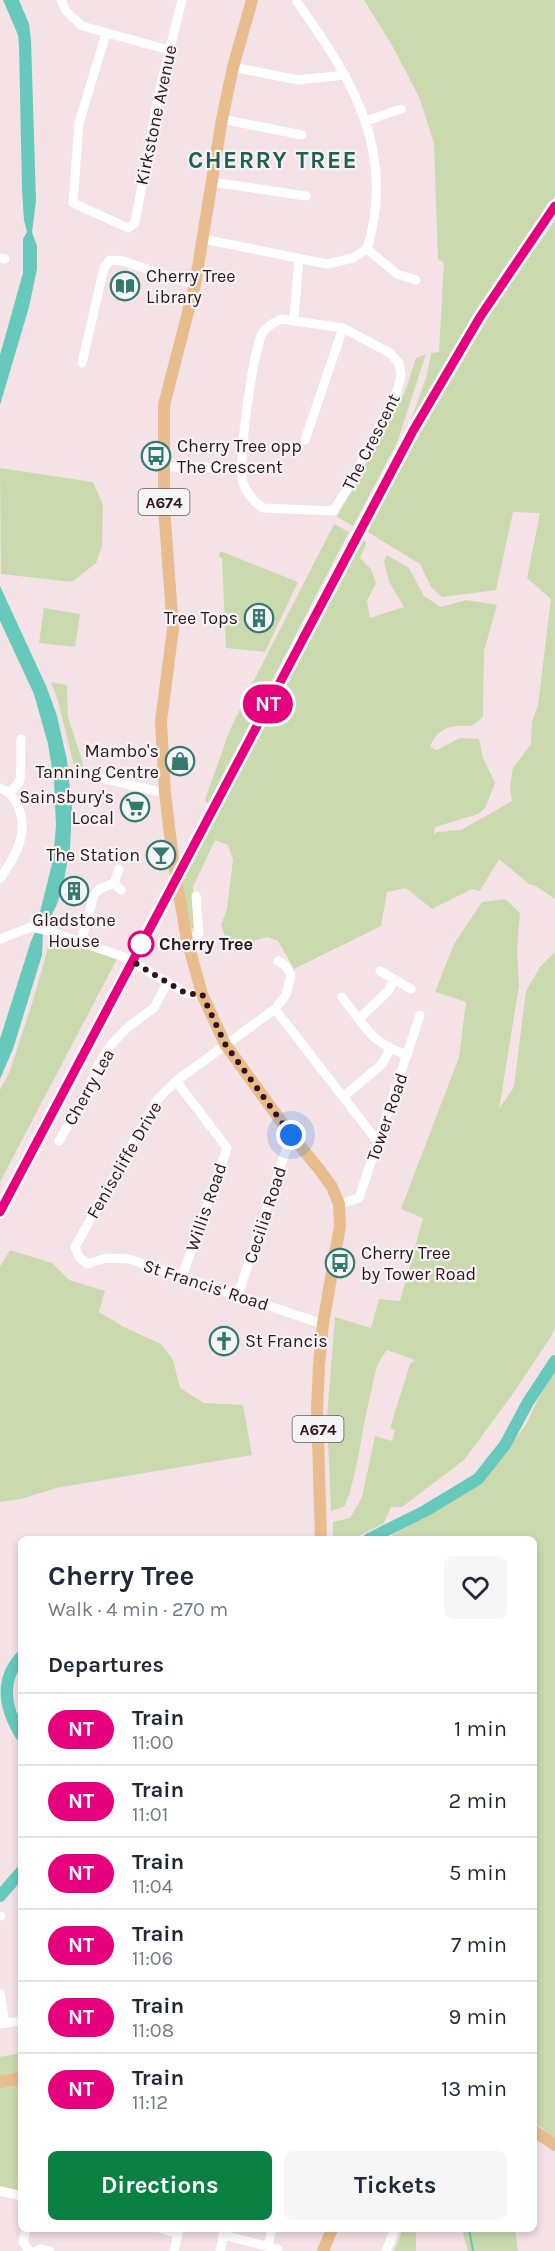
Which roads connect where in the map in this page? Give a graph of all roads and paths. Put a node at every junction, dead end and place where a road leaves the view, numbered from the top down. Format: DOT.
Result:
graph roads {
  1 [pos="61,0"];
  2 [pos="182,0"];
  3 [pos="252,0"];
  4 [pos="297,2"];
  5 [pos="106,34"];
  6 [pos="169,50"];
  7 [pos="233,67"];
  8 [pos="345,75"];
  9 [pos="401,109"];
  10 [pos="222,120"];
  11 [pos="366,121"];
  12 [pos="302,135"];
  13 [pos="212,182"];
  14 [pos="306,196"];
  15 [pos="203,239"];
  16 [pos="367,249"];
  17 [pos="299,259"];
  18 [pos="416,280"];
  19 [pos="195,285"];
  20 [pos="294,319"];
  21 [pos="343,328"];
  22 [pos="82,363"];
  23 [pos="305,440"];
  24 [pos="163,467"];
  25 [pos="240,468"];
  26 [pos="21,739"];
  27 [pos="97,777"];
  28 [pos="0,788"];
  29 [pos="9,793"];
  30 [pos="165,794"];
  31 [pos="119,869"];
  32 [pos="0,879"];
  33 [pos="196,896"];
  34 [pos="0,939"];
  35 [pos="187,940"];
  36 [pos="81,942"];
  37 [pos="278,961"];
  38 [pos="380,971"];
  39 [pos="394,980"];
  40 [pos="167,982"];
  41 [pos="411,989"];
  42 [pos="202,994"];
  43 [pos="342,998"];
  44 [pos="275,1009"];
  45 [pos="420,1015"];
  46 [pos="359,1018"];
  47 [pos="225,1044"];
  48 [pos="390,1049"];
  49 [pos="408,1055"];
  50 [pos="176,1081"];
  51 [pos="343,1096"];
  52 [pos="291,1135"];
  53 [pos="59,1141"];
  54 [pos="378,1142"];
  55 [pos="339,1204"];
  56 [pos="87,1264"];
  57 [pos="182,1277"];
  58 [pos="238,1294"];
  59 [pos="323,1324"];
  60 [pos="321,1536"];
  61 [pos="0,1993"];
  62 [pos="18,2022"];
  63 [pos="3,2024"];
  64 [pos="18,2079"];
  65 [pos="0,2082"];
  66 [pos="537,2133"];
  67 [pos="555,2145"];
  68 [pos="0,2190"];
  69 [pos="18,2195"];
  70 [pos="25,2232"];
  71 [pos="172,2232"];
  72 [pos="224,2232"];
  73 [pos="271,2232"];
  74 [pos="331,2232"];
  75 [pos="393,2232"];
  76 [pos="268,2246"];
  77 [pos="278,2249"];
  78 [pos="29,2251"];
  79 [pos="36,2251"];
  80 [pos="50,2251"];
  81 [pos="174,2251"];
  82 [pos="220,2251"];
  83 [pos="323,2251"];
  84 [pos="386,2251"];
  1 -- 5 [label="street"];
  2 -- 6 [label="street, Kirkstone Avenue"];
  3 -- 7 [label="main road, A674"];
  4 -- 8 [label="street"];
  5 -- 6 [label="street"];
  5 -- 6 [label="street, Kirkstone Avenue"];
  7 -- 8 [label="street"];
  7 -- 10 [label="main road, A674"];
  8 -- 11 [label="street"];
  9 -- 11 [label="street"];
  10 -- 12 [label="street"];
  10 -- 13 [label="main road, A674"];
  11 -- 16 [label="street"];
  13 -- 14 [label="street"];
  13 -- 15 [label="main road, A674"];
  15 -- 17 [label="street"];
  15 -- 19 [label="main road, A674"];
  16 -- 17 [label="street"];
  16 -- 18 [label="street"];
  17 -- 20 [label="street"];
  19 -- 22 [label="street"];
  19 -- 24 [label="main road, A674"];
  20 -- 21 [label="street, The Crescent"];
  20 -- 25 [label="street, The Crescent"];
  21 -- 23 [label="street"];
  21 -- 25 [label="street, The Crescent"];
  24 -- 25 [label="street"];
  24 -- 30 [label="main road, A674"];
  26 -- 29 [label="street"];
  27 -- 30 [label="street"];
  28 -- 29 [label="street"];
  29 -- 32 [label="street"];
  30 -- 35 [label="main road, A674"];
  31 -- 36 [label="street"];
  33 -- 35 [label="street"];
  34 -- 36 [label="street"];
  35 -- 42 [label="main road, A674"];
  36 -- 40 [label="street"];
  37 -- 44 [label="street"];
  38 -- 39 [label="street"];
  39 -- 41 [label="street"];
  39 -- 46 [label="street"];
  40 -- 42 [label="street"];
  40 -- 53 [label="street, Cherry Lea"];
  42 -- 47 [label="main road, A674"];
  43 -- 46 [label="street"];
  44 -- 47 [label="street, Feniscliffe Drive"];
  44 -- 51 [label="street"];
  45 -- 49 [label="street, Tower Road"];
  46 -- 48 [label="street"];
  47 -- 50 [label="street, Feniscliffe Drive"];
  47 -- 52 [label="main road, A674"];
  48 -- 49 [label="street"];
  48 -- 51 [label="street"];
  49 -- 54 [label="street, Tower Road"];
  50 -- 56 [label="street, Feniscliffe Drive"];
  50 -- 57 [label="street, Willis Road"];
  51 -- 54 [label="street"];
  52 -- 55 [label="main road, A674"];
  52 -- 58 [label="street, Cecilia Road"];
  54 -- 55 [label="street, Tower Road"];
  55 -- 59 [label="main road, A674"];
  56 -- 57 [label="street, St Francis' Road"];
  57 -- 58 [label="street, St Francis' Road"];
  58 -- 59 [label="street, St Francis' Road"];
  59 -- 60 [label="main road, A674"];
  61 -- 63 [label="street"];
  62 -- 63 [label="street"];
  64 -- 65 [label="main road"];
  66 -- 67 [label="main road"];
  68 -- 69 [label="street"];
  70 -- 78 [label="street"];
  71 -- 81 [label="street"];
  72 -- 76 [label="street"];
  72 -- 82 [label="street"];
  73 -- 76 [label="street"];
  74 -- 83 [label="main road"];
  75 -- 84 [label="street"];
  76 -- 77 [label="street"];
  79 -- 80 [label="street"];
}
